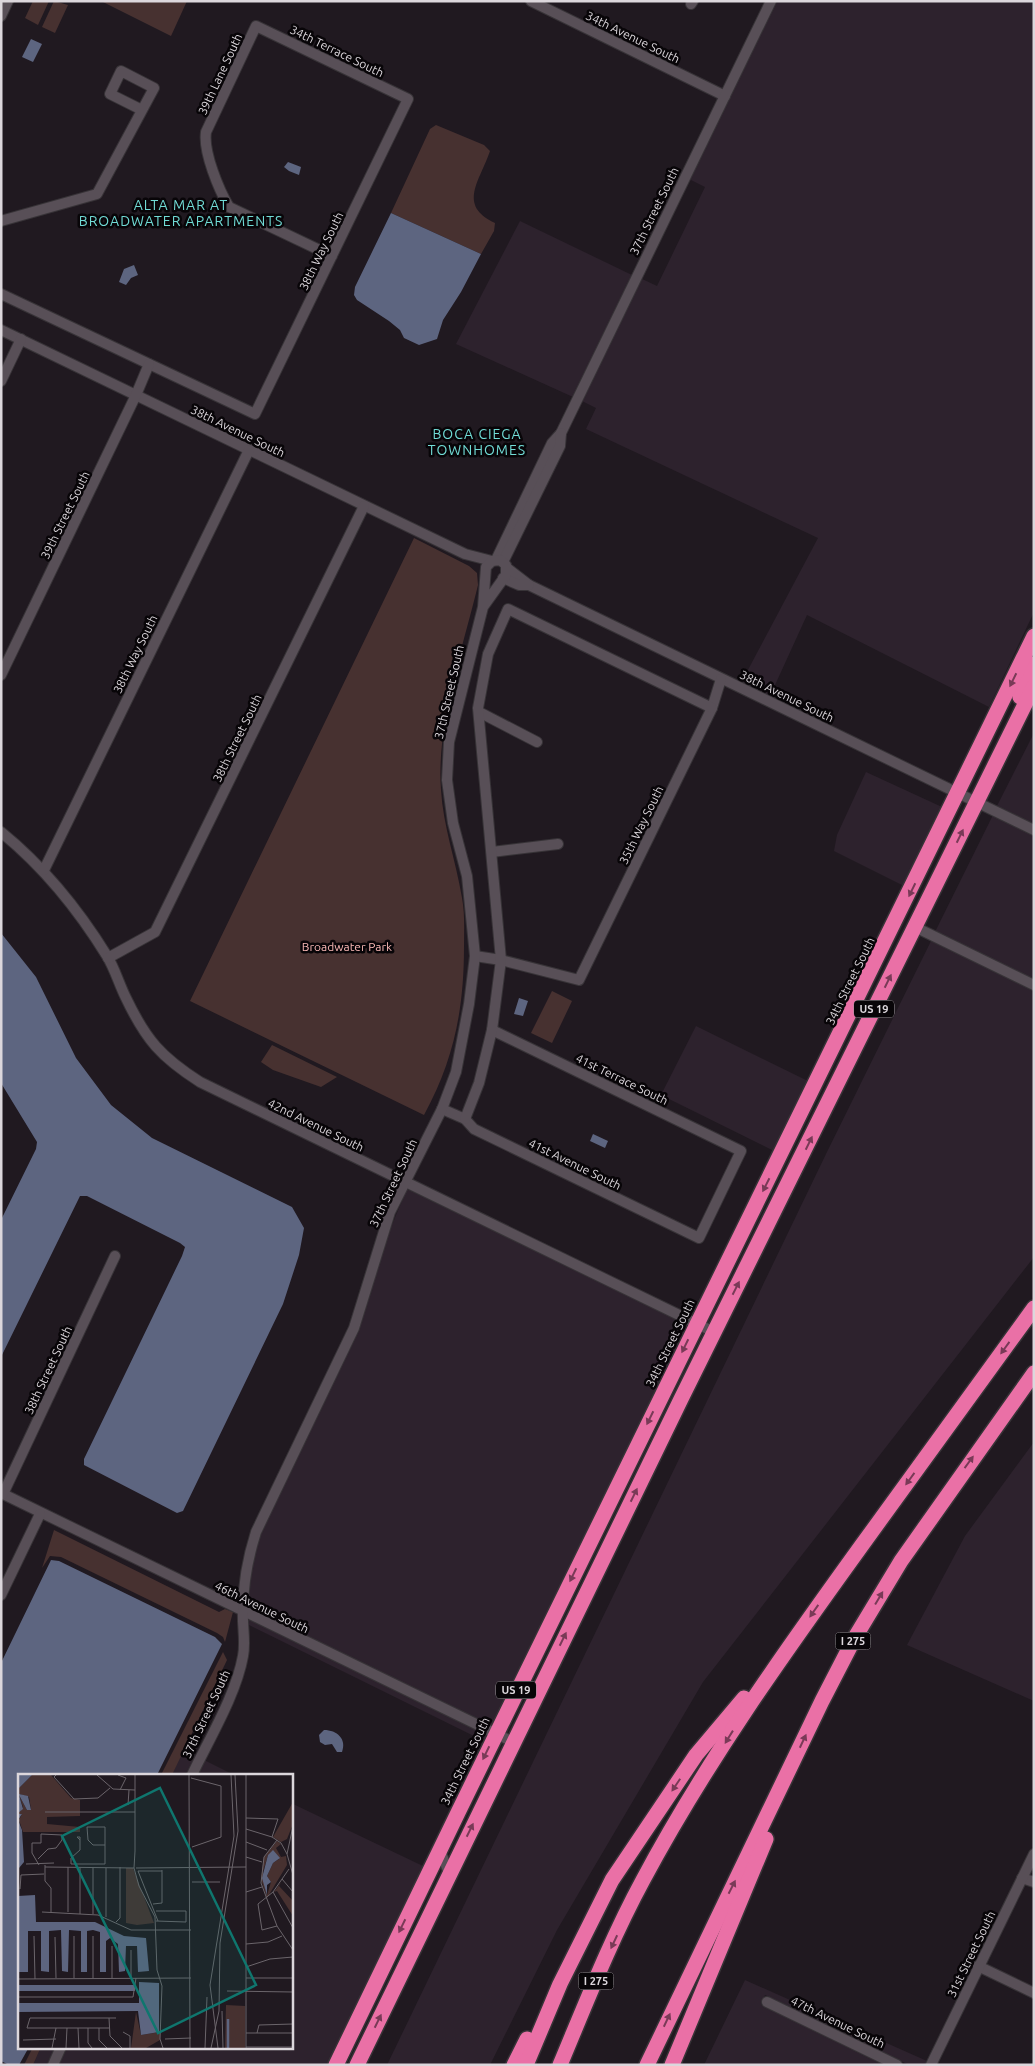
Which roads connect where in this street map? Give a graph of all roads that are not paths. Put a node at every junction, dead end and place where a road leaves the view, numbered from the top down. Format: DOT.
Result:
graph roads {
  1 [pos="8,1"];
  2 [pos="531,1"];
  3 [pos="771,1"];
  4 [pos="1,16"];
  5 [pos="256,26"];
  6 [pos="725,96"];
  7 [pos="408,99"];
  8 [pos="142,110"];
  9 [pos="1,221"];
  10 [pos="332,256"];
  11 [pos="1,294"];
  12 [pos="1,330"];
  13 [pos="22,339"];
  14 [pos="148,364"];
  15 [pos="1,381"];
  16 [pos="136,395"];
  17 [pos="255,414"];
  18 [pos="249,450"];
  19 [pos="364,506"];
  20 [pos="464,554"];
  21 [pos="499,562"];
  22 [pos="486,573"];
  23 [pos="502,579"];
  24 [pos="528,585"];
  25 [pos="483,607"];
  26 [pos="1034,636"];
  27 [pos="1034,664"];
  28 [pos="1,675"];
  29 [pos="721,679"];
  30 [pos="1034,686"];
  31 [pos="712,708"];
  32 [pos="478,712"];
  33 [pos="1021,713"];
  34 [pos="537,742"];
  35 [pos="958,793"];
  36 [pos="976,802"];
  37 [pos="1034,830"];
  38 [pos="1,832"];
  39 [pos="558,844"];
  40 [pos="492,852"];
  41 [pos="44,870"];
  42 [pos="914,927"];
  43 [pos="475,956"];
  44 [pos="108,958"];
  45 [pos="501,960"];
  46 [pos="870,974"];
  47 [pos="1034,985"];
  48 [pos="492,1030"];
  49 [pos="840,1036"];
  50 [pos="858,1043"];
  51 [pos="442,1109"];
  52 [pos="824,1111"];
  53 [pos="465,1119"];
  54 [pos="405,1182"];
  55 [pos="699,1238"];
  56 [pos="115,1256"];
  57 [pos="1034,1308"];
  58 [pos="696,1323"];
  59 [pos="714,1332"];
  60 [pos="1034,1373"];
  61 [pos="2,1494"];
  62 [pos="612,1495"];
  63 [pos="40,1514"];
  64 [pos="594,1532"];
  65 [pos="612,1539"];
  66 [pos="593,1578"];
  67 [pos="1,1594"];
  68 [pos="242,1611"];
  69 [pos="795,1638"];
  70 [pos="495,1733"];
  71 [pos="513,1742"];
  72 [pos="192,1774"];
  73 [pos="776,1798"];
  74 [pos="439,1848"];
  75 [pos="1034,1854"];
  76 [pos="449,1874"];
  77 [pos="1022,1878"];
  78 [pos="1034,1882"];
  79 [pos="978,1966"];
  80 [pos="560,1984"];
  81 [pos="1034,1993"];
  82 [pos="767,2002"];
  83 [pos="61,2048"];
  84 [pos="53,2065"];
  85 [pos="336,2065"];
  86 [pos="357,2065"];
  87 [pos="514,2065"];
  88 [pos="526,2065"];
  89 [pos="560,2065"];
  90 [pos="646,2065"];
  91 [pos="672,2065"];
  92 [pos="897,2065"];
  93 [pos="931,2065"];
  1 -- 4 [label="street"];
  2 -- 6 [label="street, 34th Avenue South"];
  3 -- 6 [label="street, 37th Street South"];
  5 -- 7 [label="street, 34th Terrace South"];
  5 -- 10 [label="street, 39th Lane South"];
  6 -- 21 [label="street, 37th Street South"];
  7 -- 10 [label="street, 38th Way South"];
  8 -- 9 [label="street"];
  10 -- 17 [label="street, 38th Way South"];
  11 -- 14 [label="street, 38th Avenue South"];
  12 -- 13 [label="street, 38th Avenue South"];
  13 -- 15 [label="street"];
  13 -- 16 [label="street, 38th Avenue South"];
  14 -- 16 [label="street, 39th Street South"];
  14 -- 17 [label="street, 38th Avenue South"];
  16 -- 18 [label="street, 38th Avenue South"];
  16 -- 28 [label="street, 39th Street South"];
  18 -- 19 [label="street, 38th Avenue South"];
  18 -- 41 [label="street, 38th Way South"];
  19 -- 20 [label="street, 38th Avenue South"];
  19 -- 44 [label="street, 38th Street South"];
  20 -- 21 [label="street, 38th Avenue South"];
  20 -- 22 [label="street, 38th Avenue South"];
  21 -- 22 [label="street"];
  21 -- 23 [label="street"];
  21 -- 24 [label="street, 38th Avenue South"];
  22 -- 23 [label="street"];
  22 -- 25 [label="street, 37th Street South"];
  23 -- 24 [label="street, 38th Avenue South"];
  23 -- 25 [label="street, 37th Street South"];
  24 -- 29 [label="street, 38th Avenue South"];
  25 -- 43 [label="street, 37th Street South"];
  26 -- 35 [label="highway, 34th Street South / US 19, one-way"];
  27 -- 33 [label="highway"];
  29 -- 31 [label="street, 35th Way South"];
  29 -- 35 [label="street, 38th Avenue South"];
  30 -- 33 [label="highway, US 19"];
  31 -- 32 [label="street"];
  31 -- 45 [label="street, 35th Way South"];
  32 -- 34 [label="street"];
  32 -- 40 [label="street"];
  33 -- 36 [label="highway, US 19"];
  35 -- 36 [label="street, 38th Avenue South"];
  35 -- 46 [label="highway, 34th Street South / US 19, one-way"];
  36 -- 37 [label="street, 38th Avenue South"];
  42 -- 36 [label="highway, US 19, one-way"];
  38 -- 41 [label="street, 42nd Avenue South"];
  39 -- 40 [label="street"];
  40 -- 45 [label="street"];
  41 -- 44 [label="street, 42nd Avenue South"];
  42 -- 47 [label="street"];
  50 -- 42 [label="highway, US 19, one-way"];
  43 -- 45 [label="street"];
  43 -- 51 [label="street, 37th Street South"];
  44 -- 54 [label="street, 42nd Avenue South"];
  45 -- 48 [label="street"];
  46 -- 49 [label="highway, 34th Street South / US 19"];
  46 -- 50 [label="highway"];
  48 -- 53 [label="street"];
  48 -- 55 [label="street, 41st Terrace South"];
  49 -- 52 [label="highway"];
  49 -- 58 [label="highway, 34th Street South / US 19, one-way"];
  50 -- 52 [label="highway, US 19"];
  51 -- 53 [label="street, 41st Avenue South"];
  51 -- 54 [label="street, 37th Street South"];
  59 -- 52 [label="highway, US 19, one-way"];
  53 -- 55 [label="street, 41st Avenue South"];
  54 -- 58 [label="street, 42nd Avenue South"];
  54 -- 68 [label="street, 37th Street South"];
  56 -- 61 [label="street, 38th Street South"];
  57 -- 69 [label="highway, I 275, one-way"];
  58 -- 59 [label="street, 42nd Avenue South"];
  58 -- 62 [label="highway, 34th Street South / US 19, one-way"];
  65 -- 59 [label="highway, US 19, one-way"];
  73 -- 60 [label="highway, I 275, one-way"];
  61 -- 63 [label="street, 46th Avenue South"];
  62 -- 64 [label="highway, 34th Street South / US 19"];
  62 -- 65 [label="highway"];
  63 -- 67 [label="street"];
  63 -- 68 [label="street, 46th Avenue South"];
  64 -- 66 [label="highway"];
  64 -- 70 [label="highway, 34th Street South / US 19, one-way"];
  65 -- 66 [label="highway, US 19"];
  71 -- 66 [label="highway, US 19, one-way"];
  68 -- 70 [label="street, 46th Avenue South"];
  68 -- 72 [label="street, 37th Street South"];
  69 -- 80 [label="highway, one-way"];
  69 -- 89 [label="highway, I 275, one-way"];
  70 -- 71 [label="street, 46th Avenue South"];
  70 -- 74 [label="highway, 34th Street South / US 19, one-way"];
  76 -- 71 [label="highway, US 19, one-way"];
  90 -- 73 [label="highway, I 275, one-way"];
  73 -- 91 [label="highway"];
  74 -- 76 [label="street"];
  74 -- 85 [label="highway, 34th Street South / US 19, one-way"];
  75 -- 77 [label="street, 31st Street South"];
  86 -- 76 [label="highway, US 19, one-way"];
  77 -- 78 [label="street"];
  77 -- 79 [label="street, 31st Street South"];
  79 -- 81 [label="street"];
  79 -- 93 [label="street, 31st Street South"];
  80 -- 87 [label="highway"];
  80 -- 88 [label="highway"];
  82 -- 92 [label="street, 47th Avenue South"];
  83 -- 84 [label="street"];
}
